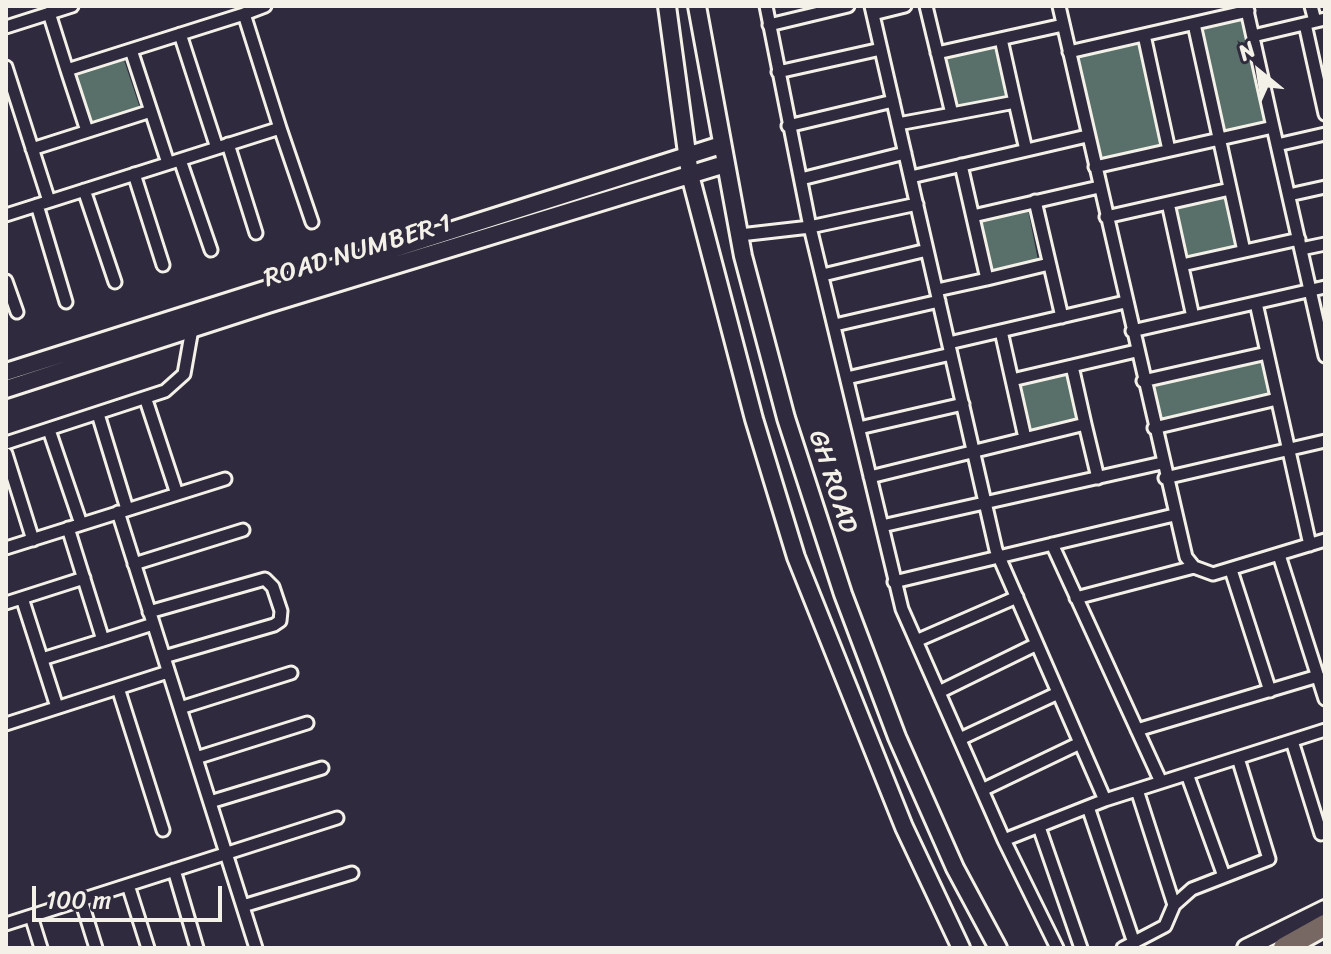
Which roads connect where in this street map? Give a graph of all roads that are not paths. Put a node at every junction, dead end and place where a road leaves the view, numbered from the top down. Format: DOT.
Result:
graph roads {
  1 [pos="72,6"];
  2 [pos="265,6"];
  3 [pos="667,6"];
  4 [pos="697,6"];
  5 [pos="766,6"];
  6 [pos="848,6"];
  7 [pos="905,6"];
  8 [pos="926,6"];
  9 [pos="1059,6"];
  10 [pos="1311,6"];
  11 [pos="1247,9"];
  12 [pos="872,10"];
  13 [pos="35,12"];
  14 [pos="49,13"];
  15 [pos="244,14"];
  16 [pos="1315,21"];
  17 [pos="1194,24"];
  18 [pos="769,25"];
  19 [pos="1063,25"];
  20 [pos="6,27"];
  21 [pos="180,34"];
  22 [pos="1144,35"];
  23 [pos="1253,36"];
  24 [pos="1001,39"];
  25 [pos="881,49"];
  26 [pos="131,50"];
  27 [pos="1069,52"];
  28 [pos="937,53"];
  29 [pos="6,67"];
  30 [pos="67,70"];
  31 [pos="778,72"];
  32 [pos="1320,72"];
  33 [pos="9,88"];
  34 [pos="893,101"];
  35 [pos="1015,102"];
  36 [pos="151,111"];
  37 [pos="952,114"];
  38 [pos="1325,114"];
  39 [pos="898,124"];
  40 [pos="788,126"];
  41 [pos="1273,127"];
  42 [pos="280,128"];
  43 [pos="87,131"];
  44 [pos="1325,134"];
  45 [pos="1087,136"];
  46 [pos="1219,139"];
  47 [pos="721,145"];
  48 [pos="1277,145"];
  49 [pos="223,146"];
  50 [pos="32,149"];
  51 [pos="1026,150"];
  52 [pos="1169,150"];
  53 [pos="905,153"];
  54 [pos="688,157"];
  55 [pos="174,162"];
  56 [pos="725,164"];
  57 [pos="961,165"];
  58 [pos="1095,167"];
  59 [pos="134,174"];
  60 [pos="690,175"];
  61 [pos="911,177"];
  62 [pos="801,179"];
  63 [pos="1099,187"];
  64 [pos="1325,187"];
  65 [pos="1230,189"];
  66 [pos="84,190"];
  67 [pos="1289,195"];
  68 [pos="1035,201"];
  69 [pos="43,203"];
  70 [pos="1168,203"];
  71 [pos="917,204"];
  72 [pos="6,215"];
  73 [pos="973,216"];
  74 [pos="1106,217"];
  75 [pos="312,222"];
  76 [pos="810,227"];
  77 [pos="256,233"];
  78 [pos="740,235"];
  79 [pos="1300,244"];
  80 [pos="1325,244"];
  81 [pos="211,250"];
  82 [pos="927,250"];
  83 [pos="1244,251"];
  84 [pos="1049,264"];
  85 [pos="163,265"];
  86 [pos="1182,265"];
  87 [pos="823,275"];
  88 [pos="987,279"];
  89 [pos="6,281"];
  90 [pos="115,282"];
  91 [pos="1325,287"];
  92 [pos="1310,291"];
  93 [pos="938,296"];
  94 [pos="66,302"];
  95 [pos="1125,302"];
  96 [pos="1256,303"];
  97 [pos="17,312"];
  98 [pos="1062,317"];
  99 [pos="1193,317"];
  100 [pos="835,325"];
  101 [pos="192,329"];
  102 [pos="1001,331"];
  103 [pos="1132,331"];
  104 [pos="950,349"];
  105 [pos="1136,351"];
  106 [pos="1324,351"];
  107 [pos="1267,353"];
  108 [pos="1072,366"];
  109 [pos="6,372"];
  110 [pos="847,378"];
  111 [pos="1012,380"];
  112 [pos="1143,381"];
  113 [pos="6,389"];
  114 [pos="1277,399"];
  115 [pos="146,400"];
  116 [pos="963,404"];
  117 [pos="98,414"];
  118 [pos="1085,424"];
  119 [pos="859,428"];
  120 [pos="1154,428"];
  121 [pos="49,430"];
  122 [pos="1025,438"];
  123 [pos="1325,441"];
  124 [pos="6,443"];
  125 [pos="1289,450"];
  126 [pos="973,451"];
  127 [pos="6,454"];
  128 [pos="1162,463"];
  129 [pos="870,477"];
  130 [pos="1098,478"];
  131 [pos="1165,478"];
  132 [pos="225,479"];
  133 [pos="177,494"];
  134 [pos="986,504"];
  135 [pos="122,511"];
  136 [pos="1174,515"];
  137 [pos="81,524"];
  138 [pos="882,526"];
  139 [pos="68,528"];
  140 [pos="243,530"];
  141 [pos="33,540"];
  142 [pos="1325,540"];
  143 [pos="1052,544"];
  144 [pos="1310,545"];
  145 [pos="6,548"];
  146 [pos="1279,555"];
  147 [pos="999,556"];
  148 [pos="134,564"];
  149 [pos="1194,567"];
  150 [pos="1231,570"];
  151 [pos="84,578"];
  152 [pos="894,582"];
  153 [pos="1017,597"];
  154 [pos="22,598"];
  155 [pos="1076,598"];
  156 [pos="6,603"];
  157 [pos="151,618"];
  158 [pos="103,640"];
  159 [pos="916,641"];
  160 [pos="1037,644"];
  161 [pos="164,657"];
  162 [pos="42,659"];
  163 [pos="168,672"];
  164 [pos="291,673"];
  165 [pos="1318,676"];
  166 [pos="118,688"];
  167 [pos="1270,691"];
  168 [pos="939,692"];
  169 [pos="1058,693"];
  170 [pos="1325,699"];
  171 [pos="57,707"];
  172 [pos="180,708"];
  173 [pos="307,723"];
  174 [pos="6,724"];
  175 [pos="1137,730"];
  176 [pos="1325,730"];
  177 [pos="960,739"];
  178 [pos="1292,741"];
  179 [pos="1080,743"];
  180 [pos="196,758"];
  181 [pos="1238,758"];
  182 [pos="322,768"];
  183 [pos="1187,774"];
  184 [pos="1161,782"];
  185 [pos="982,790"];
  186 [pos="1137,790"];
  187 [pos="1105,800"];
  188 [pos="210,802"];
  189 [pos="1088,807"];
  190 [pos="337,818"];
  191 [pos="1039,827"];
  192 [pos="163,830"];
  193 [pos="1321,834"];
  194 [pos="1004,840"];
  195 [pos="226,853"];
  196 [pos="174,870"];
  197 [pos="352,873"];
  198 [pos="1224,876"];
  199 [pos="128,885"];
  200 [pos="81,900"];
  201 [pos="1174,905"];
  202 [pos="243,906"];
  203 [pos="1325,909"];
  204 [pos="31,916"];
  205 [pos="6,924"];
  206 [pos="1325,925"];
  207 [pos="1129,946"];
  208 [pos="41,948"];
  209 [pos="96,948"];
  210 [pos="148,948"];
  211 [pos="197,948"];
  212 [pos="256,948"];
  213 [pos="961,948"];
  214 [pos="998,948"];
  215 [pos="1057,948"];
  216 [pos="1081,948"];
  217 [pos="1246,948"];
  218 [pos="1284,948"];
  1 -- 14 [label="street"];
  2 -- 15 [label="street"];
  3 -- 54 [label="main road"];
  4 -- 47 [label="main road, GH ROAD"];
  5 -- 18 [label="street"];
  6 -- 18 [label="street"];
  7 -- 12 [label="street"];
  8 -- 28 [label="street"];
  9 -- 19 [label="street"];
  10 -- 16 [label="street"];
  11 -- 17 [label="street"];
  11 -- 23 [label="street"];
  12 -- 25 [label="street"];
  13 -- 14 [label="street"];
  13 -- 20 [label="street"];
  14 -- 30 [label="street"];
  15 -- 21 [label="street"];
  15 -- 42 [label="street"];
  16 -- 23 [label="street"];
  16 -- 32 [label="street"];
  17 -- 22 [label="street"];
  17 -- 46 [label="street"];
  18 -- 31 [label="street"];
  19 -- 24 [label="street"];
  19 -- 27 [label="street"];
  21 -- 26 [label="street"];
  21 -- 49 [label="street"];
  22 -- 27 [label="street"];
  22 -- 52 [label="street"];
  23 -- 41 [label="street"];
  24 -- 28 [label="street"];
  24 -- 35 [label="street"];
  25 -- 31 [label="street"];
  25 -- 34 [label="street"];
  26 -- 30 [label="street"];
  26 -- 36 [label="street"];
  27 -- 45 [label="street"];
  28 -- 37 [label="street"];
  29 -- 33 [label="street"];
  30 -- 43 [label="street"];
  31 -- 40 [label="street"];
  32 -- 38 [label="street"];
  33 -- 50 [label="street"];
  34 -- 39 [label="street"];
  34 -- 40 [label="street"];
  35 -- 37 [label="street"];
  35 -- 51 [label="street"];
  36 -- 43 [label="street"];
  36 -- 55 [label="street"];
  37 -- 39 [label="street"];
  39 -- 53 [label="street"];
  40 -- 62 [label="street"];
  41 -- 46 [label="street"];
  41 -- 48 [label="street"];
  42 -- 49 [label="street"];
  42 -- 75 [label="street"];
  43 -- 50 [label="street"];
  44 -- 48 [label="street"];
  45 -- 51 [label="street"];
  45 -- 58 [label="street"];
  46 -- 52 [label="street"];
  46 -- 65 [label="street"];
  47 -- 54 [label="main road, ROAD NUMBER 1"];
  47 -- 56 [label="main road, GH ROAD"];
  48 -- 67 [label="street"];
  49 -- 55 [label="street"];
  49 -- 77 [label="street"];
  50 -- 69 [label="street"];
  51 -- 57 [label="street"];
  52 -- 58 [label="street"];
  53 -- 61 [label="street"];
  53 -- 62 [label="street"];
  54 -- 60 [label="main road"];
  54 -- 109 [label="main road, ROAD NUMBER 1"];
  55 -- 59 [label="street"];
  55 -- 81 [label="street"];
  56 -- 60 [label="main road, ROAD NUMBER 1"];
  56 -- 78 [label="main road, GH ROAD"];
  57 -- 61 [label="street"];
  57 -- 73 [label="street"];
  58 -- 63 [label="street"];
  59 -- 66 [label="street"];
  59 -- 85 [label="street"];
  60 -- 101 [label="main road, ROAD NUMBER 1"];
  60 -- 213 [label="main road"];
  61 -- 71 [label="street"];
  62 -- 76 [label="street"];
  63 -- 68 [label="street"];
  63 -- 74 [label="street"];
  64 -- 67 [label="street"];
  65 -- 70 [label="street"];
  65 -- 83 [label="street"];
  66 -- 69 [label="street"];
  66 -- 90 [label="street"];
  67 -- 79 [label="street"];
  68 -- 73 [label="street"];
  68 -- 84 [label="street"];
  69 -- 72 [label="street"];
  69 -- 94 [label="street"];
  70 -- 74 [label="street"];
  70 -- 86 [label="street"];
  71 -- 76 [label="street"];
  71 -- 82 [label="street"];
  73 -- 88 [label="street"];
  74 -- 95 [label="street"];
  76 -- 78 [label="street"];
  76 -- 87 [label="street"];
  78 -- 214 [label="main road, GH ROAD"];
  79 -- 80 [label="street"];
  79 -- 83 [label="street"];
  79 -- 92 [label="street"];
  82 -- 87 [label="street"];
  82 -- 93 [label="street"];
  83 -- 86 [label="street"];
  84 -- 88 [label="street"];
  84 -- 98 [label="street"];
  86 -- 99 [label="street"];
  87 -- 100 [label="street"];
  88 -- 93 [label="street"];
  89 -- 97 [label="street"];
  91 -- 92 [label="street"];
  92 -- 96 [label="street"];
  92 -- 106 [label="street"];
  93 -- 100 [label="street"];
  93 -- 104 [label="street"];
  95 -- 98 [label="street"];
  95 -- 103 [label="street"];
  96 -- 99 [label="street"];
  96 -- 107 [label="street"];
  98 -- 102 [label="street"];
  99 -- 103 [label="street"];
  100 -- 110 [label="street"];
  101 -- 113 [label="main road, ROAD NUMBER 1"];
  101 -- 115 [label="street"];
  102 -- 104 [label="street"];
  102 -- 111 [label="street"];
  103 -- 105 [label="street"];
  104 -- 110 [label="street"];
  104 -- 116 [label="street"];
  105 -- 108 [label="street"];
  105 -- 112 [label="street"];
  107 -- 112 [label="street"];
  107 -- 114 [label="street"];
  108 -- 111 [label="street"];
  108 -- 118 [label="street"];
  110 -- 119 [label="street"];
  111 -- 122 [label="street"];
  112 -- 120 [label="street"];
  114 -- 120 [label="street"];
  114 -- 125 [label="street"];
  115 -- 117 [label="street"];
  115 -- 133 [label="street"];
  116 -- 119 [label="street"];
  116 -- 126 [label="street"];
  117 -- 121 [label="street"];
  117 -- 135 [label="street"];
  118 -- 122 [label="street"];
  118 -- 130 [label="street"];
  119 -- 129 [label="street"];
  120 -- 128 [label="street"];
  121 -- 124 [label="street"];
  121 -- 137 [label="street"];
  122 -- 126 [label="street"];
  123 -- 125 [label="street"];
  125 -- 131 [label="street"];
  125 -- 144 [label="street"];
  126 -- 129 [label="street"];
  126 -- 134 [label="street"];
  127 -- 141 [label="street"];
  128 -- 130 [label="street"];
  128 -- 131 [label="street"];
  129 -- 138 [label="street"];
  130 -- 134 [label="street"];
  131 -- 136 [label="street"];
  132 -- 133 [label="street"];
  133 -- 135 [label="street"];
  134 -- 138 [label="street"];
  134 -- 147 [label="street"];
  135 -- 137 [label="street"];
  135 -- 148 [label="street"];
  136 -- 143 [label="street"];
  136 -- 149 [label="street"];
  137 -- 139 [label="street"];
  138 -- 152 [label="street"];
  139 -- 141 [label="street"];
  139 -- 151 [label="street"];
  140 -- 148 [label="street"];
  141 -- 145 [label="street"];
  142 -- 144 [label="street"];
  143 -- 147 [label="street"];
  143 -- 155 [label="street"];
  144 -- 146 [label="street"];
  146 -- 150 [label="street"];
  146 -- 165 [label="street"];
  147 -- 152 [label="street"];
  147 -- 153 [label="street"];
  148 -- 157 [label="street"];
  149 -- 150 [label="street"];
  149 -- 155 [label="street"];
  150 -- 167 [label="street"];
  151 -- 154 [label="street"];
  151 -- 158 [label="street"];
  152 -- 159 [label="street"];
  153 -- 159 [label="street"];
  153 -- 160 [label="street"];
  154 -- 156 [label="street"];
  154 -- 162 [label="street"];
  155 -- 175 [label="street"];
  157 -- 158 [label="street"];
  157 -- 161 [label="street"];
  157 -- 161 [label="street"];
  158 -- 162 [label="street"];
  159 -- 168 [label="street"];
  160 -- 168 [label="street"];
  160 -- 169 [label="street"];
  161 -- 163 [label="street"];
  162 -- 171 [label="street"];
  163 -- 166 [label="street"];
  163 -- 172 [label="street"];
  164 -- 172 [label="street"];
  165 -- 167 [label="street"];
  165 -- 170 [label="street"];
  166 -- 171 [label="street"];
  166 -- 192 [label="street"];
  167 -- 175 [label="street"];
  168 -- 177 [label="street"];
  169 -- 177 [label="street"];
  169 -- 179 [label="street"];
  171 -- 174 [label="street"];
  172 -- 180 [label="street"];
  173 -- 180 [label="street"];
  175 -- 184 [label="street"];
  176 -- 178 [label="street"];
  177 -- 185 [label="street"];
  178 -- 181 [label="street"];
  178 -- 193 [label="street"];
  179 -- 185 [label="street"];
  179 -- 187 [label="street"];
  180 -- 188 [label="street"];
  181 -- 183 [label="street"];
  181 -- 198 [label="street"];
  182 -- 188 [label="street"];
  183 -- 184 [label="street"];
  183 -- 198 [label="street"];
  184 -- 186 [label="street"];
  185 -- 194 [label="street"];
  186 -- 187 [label="street"];
  186 -- 201 [label="street"];
  187 -- 189 [label="street"];
  188 -- 195 [label="street"];
  189 -- 191 [label="street"];
  189 -- 207 [label="street"];
  190 -- 195 [label="street"];
  191 -- 194 [label="street"];
  191 -- 216 [label="street"];
  194 -- 215 [label="street"];
  195 -- 196 [label="street"];
  195 -- 202 [label="street"];
  196 -- 199 [label="street"];
  196 -- 211 [label="street"];
  197 -- 202 [label="street"];
  198 -- 201 [label="street"];
  199 -- 200 [label="street"];
  199 -- 210 [label="street"];
  200 -- 204 [label="street"];
  200 -- 209 [label="street"];
  201 -- 207 [label="street"];
  202 -- 212 [label="street"];
  203 -- 217 [label="main road"];
  204 -- 205 [label="street"];
  204 -- 208 [label="street"];
  206 -- 218 [label="highway"];
}
